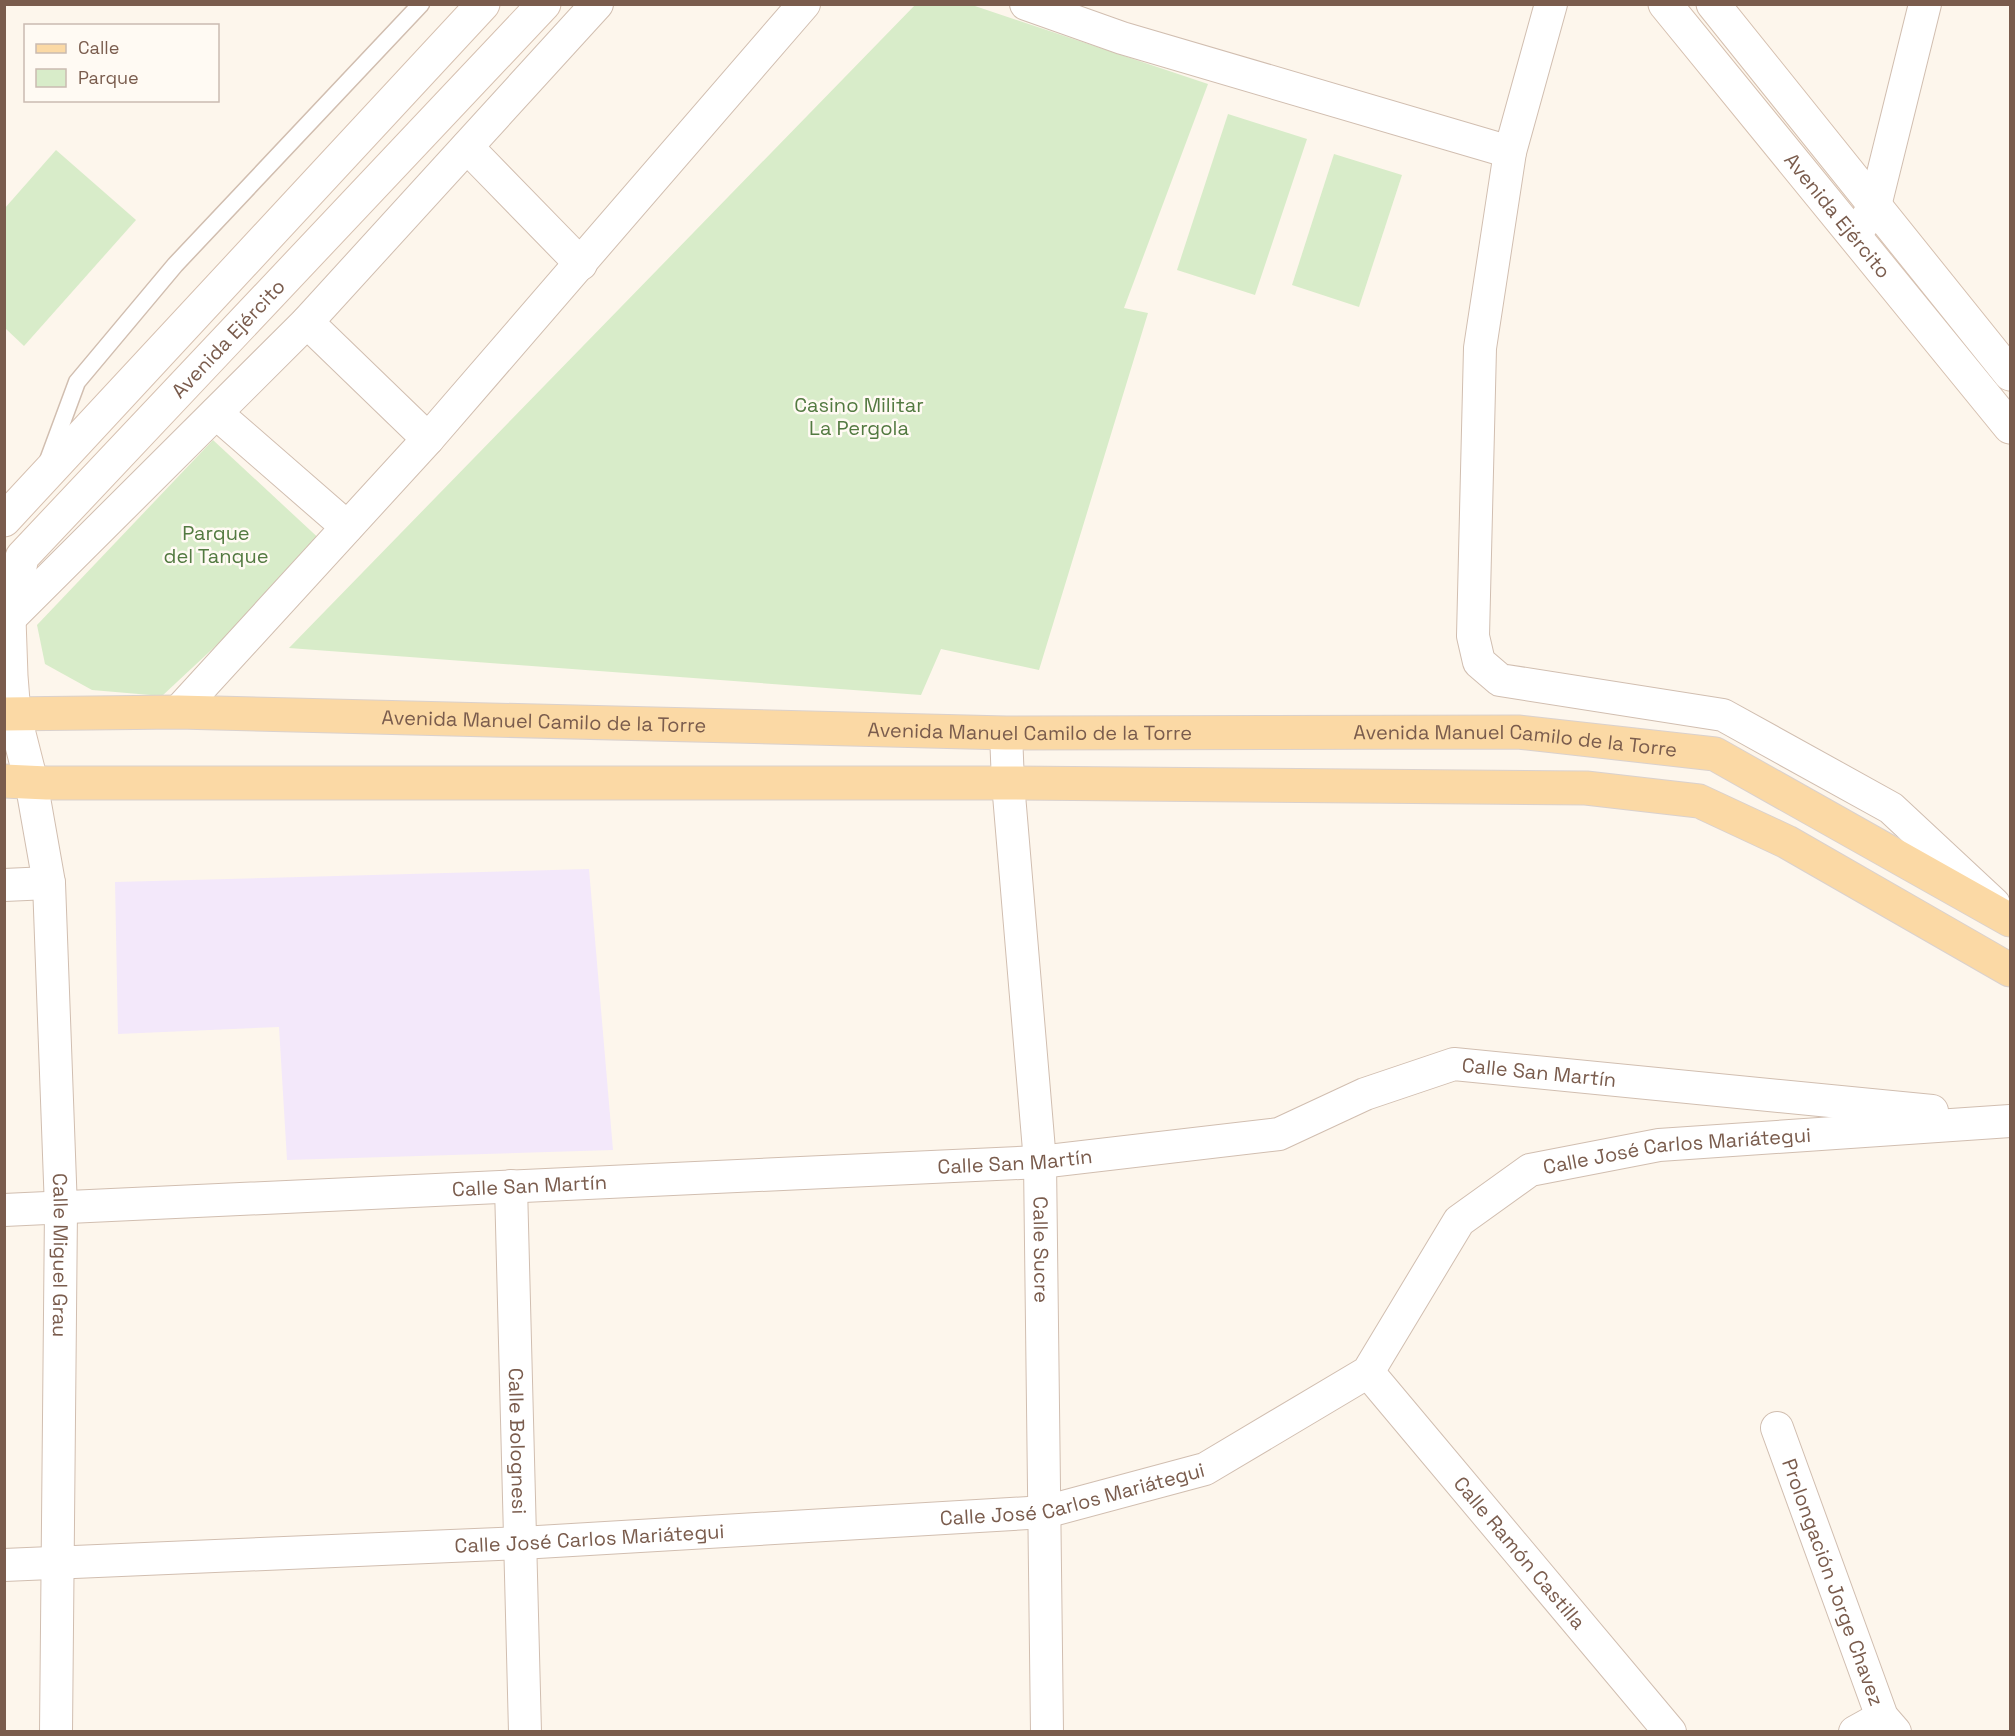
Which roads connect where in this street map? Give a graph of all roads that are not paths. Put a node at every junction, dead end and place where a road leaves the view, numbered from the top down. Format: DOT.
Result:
graph roads {
  1 [pos="421,4"];
  2 [pos="483,4"];
  3 [pos="544,4"];
  4 [pos="597,4"];
  5 [pos="804,4"];
  6 [pos="1026,4"];
  7 [pos="1551,4"];
  8 [pos="1665,4"];
  9 [pos="1713,4"];
  10 [pos="1925,4"];
  11 [pos="467,147"];
  12 [pos="1510,152"];
  13 [pos="1875,206"];
  14 [pos="1855,235"];
  15 [pos="581,264"];
  16 [pos="307,322"];
  17 [pos="2010,374"];
  18 [pos="216,412"];
  19 [pos="2010,427"];
  20 [pos="428,439"];
  21 [pos="39,483"];
  22 [pos="4,520"];
  23 [pos="347,527"];
  24 [pos="9,620"];
  25 [pos="178,712"];
  26 [pos="9,714"];
  27 [pos="1006,734"];
  28 [pos="18,781"];
  29 [pos="1008,783"];
  30 [pos="49,883"];
  31 [pos="4,885"];
  32 [pos="2010,920"];
  33 [pos="2010,970"];
  34 [pos="2010,1120"];
  35 [pos="1040,1162"];
  36 [pos="511,1186"];
  37 [pos="62,1209"];
  38 [pos="4,1210"];
  39 [pos="1368,1372"];
  40 [pos="1777,1428"];
  41 [pos="1045,1512"];
  42 [pos="521,1543"];
  43 [pos="58,1564"];
  44 [pos="4,1565"];
  45 [pos="1889,1724"];
  46 [pos="56,1731"];
  47 [pos="525,1731"];
  48 [pos="1047,1731"];
  49 [pos="1670,1731"];
  50 [pos="1855,1731"];
  1 -- 21 [label="lane"];
  2 -- 21 [label="main road, Avenida Ejército"];
  3 -- 24 [label="main road, Avenida Ejército"];
  4 -- 11 [label="street"];
  5 -- 15 [label="street"];
  6 -- 12 [label="street"];
  7 -- 12 [label="street"];
  8 -- 14 [label="main road, Avenida Ejército"];
  9 -- 13 [label="main road, Avenida Ejército"];
  10 -- 13 [label="street"];
  11 -- 15 [label="street"];
  11 -- 16 [label="street"];
  12 -- 32 [label="street"];
  13 -- 14 [label="street"];
  13 -- 17 [label="main road, Avenida Ejército"];
  14 -- 19 [label="main road, Avenida Ejército"];
  15 -- 20 [label="street"];
  16 -- 18 [label="street"];
  16 -- 20 [label="street"];
  18 -- 23 [label="street"];
  18 -- 24 [label="street"];
  20 -- 23 [label="street"];
  21 -- 22 [label="main road, Avenida Ejército"];
  23 -- 25 [label="street"];
  24 -- 26 [label="main road, Avenida Ejército"];
  25 -- 26 [label="main road, Avenida Manuel Camilo de la Torre"];
  25 -- 27 [label="main road, Avenida Manuel Camilo de la Torre"];
  26 -- 28 [label="main road, Avenida Ejército"];
  27 -- 29 [label="street, Calle Sucre"];
  27 -- 32 [label="main road, Avenida Manuel Camilo de la Torre"];
  28 -- 29 [label="main road"];
  28 -- 30 [label="street, Calle Miguel Grau"];
  29 -- 33 [label="main road"];
  29 -- 35 [label="street, Calle Sucre"];
  30 -- 31 [label="street"];
  30 -- 37 [label="street, Calle Miguel Grau"];
  34 -- 35 [label="street, Calle San Martín"];
  34 -- 39 [label="street, Calle José Carlos Mariátegui"];
  35 -- 36 [label="street, Calle San Martín"];
  35 -- 41 [label="street, Calle Sucre"];
  36 -- 37 [label="street, Calle San Martín"];
  36 -- 42 [label="street, Calle Bolognesi"];
  37 -- 38 [label="street, Calle San Martín"];
  37 -- 43 [label="street, Calle Miguel Grau"];
  39 -- 41 [label="street, Calle José Carlos Mariátegui"];
  39 -- 49 [label="street, Calle Ramón Castilla"];
  40 -- 45 [label="street, Prolongación Jorge Chavez"];
  41 -- 42 [label="street, Calle José Carlos Mariátegui"];
  41 -- 48 [label="street, Calle Sucre"];
  42 -- 43 [label="street, Calle José Carlos Mariátegui"];
  42 -- 47 [label="street, Calle Bolognesi"];
  43 -- 44 [label="street, Calle José Carlos Mariátegui"];
  43 -- 46 [label="street, Calle Miguel Grau"];
  45 -- 50 [label="street"];
}
